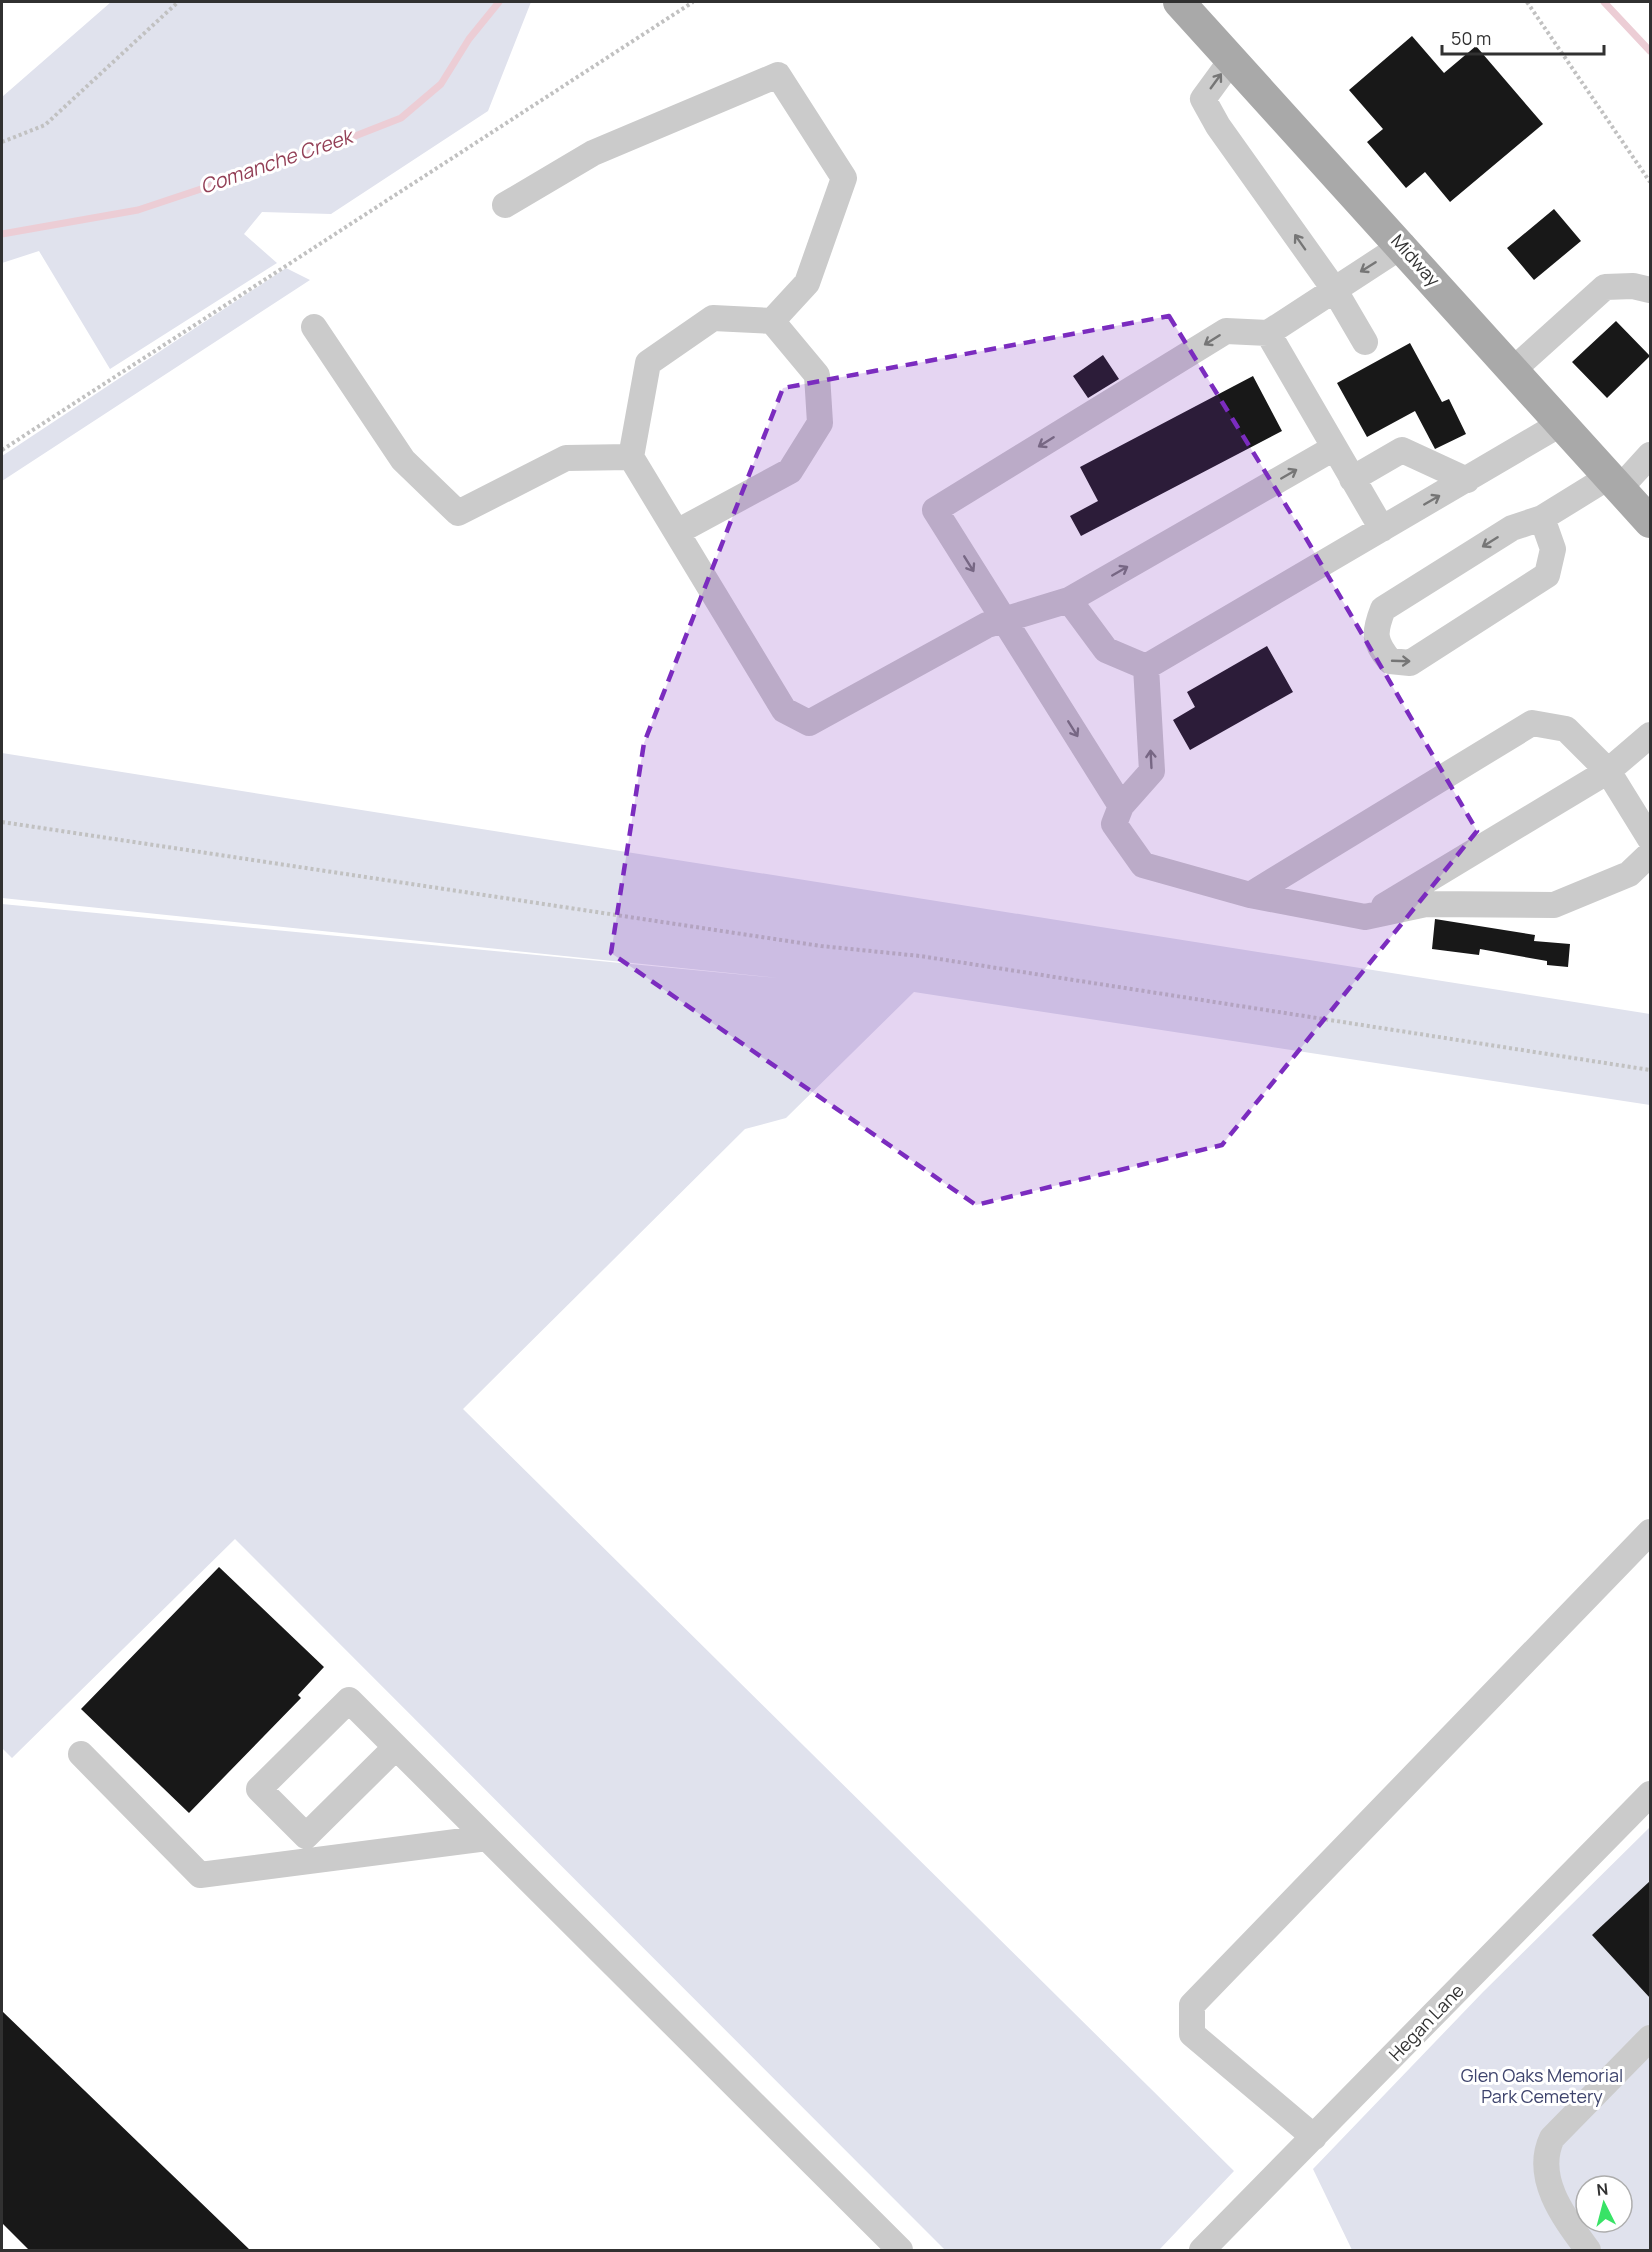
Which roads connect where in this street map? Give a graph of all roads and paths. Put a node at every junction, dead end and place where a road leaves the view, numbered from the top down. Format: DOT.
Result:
graph roads {
  1 [pos="178,2"];
  2 [pos="693,2"];
  3 [pos="1179,2"];
  4 [pos="1527,2"];
  5 [pos="1233,58"];
  6 [pos="2,142"];
  7 [pos="1650,182"];
  8 [pos="505,205"];
  9 [pos="1403,245"];
  10 [pos="1334,289"];
  11 [pos="1650,290"];
  12 [pos="772,321"];
  13 [pos="315,327"];
  14 [pos="1268,333"];
  15 [pos="1365,342"];
  16 [pos="1514,369"];
  17 [pos="1562,423"];
  18 [pos="1334,448"];
  19 [pos="2,450"];
  20 [pos="1650,455"];
  21 [pos="631,457"];
  22 [pos="1352,479"];
  23 [pos="1467,480"];
  24 [pos="1615,482"];
  25 [pos="1542,518"];
  26 [pos="1650,522"];
  27 [pos="1382,529"];
  28 [pos="677,532"];
  29 [pos="1069,600"];
  30 [pos="1004,620"];
  31 [pos="1146,667"];
  32 [pos="1650,735"];
  33 [pos="1608,771"];
  34 [pos="1122,806"];
  35 [pos="2,822"];
  36 [pos="1650,839"];
  37 [pos="1650,854"];
  38 [pos="1250,895"];
  39 [pos="1365,917"];
  40 [pos="1650,1070"];
  41 [pos="1650,1532"];
  42 [pos="396,1747"];
  43 [pos="81,1754"];
  44 [pos="1650,1794"];
  45 [pos="487,1838"];
  46 [pos="307,1848"];
  47 [pos="1650,2038"];
  48 [pos="1314,2137"];
  49 [pos="900,2250"];
  50 [pos="1202,2250"];
  51 [pos="1588,2250"];
  1 -- 6 [label="path"];
  2 -- 19 [label="path"];
  3 -- 5 [label="main road, Midway"];
  4 -- 7 [label="path"];
  5 -- 9 [label="main road, Midway"];
  10 -- 5 [label="street, one-way"];
  8 -- 12 [label="street"];
  9 -- 10 [label="street, one-way"];
  9 -- 16 [label="main road, Midway"];
  10 -- 14 [label="street"];
  10 -- 15 [label="street"];
  11 -- 16 [label="street"];
  12 -- 21 [label="street"];
  12 -- 28 [label="street"];
  13 -- 21 [label="street"];
  14 -- 18 [label="street"];
  14 -- 30 [label="street, one-way"];
  16 -- 17 [label="main road, Midway"];
  17 -- 23 [label="street"];
  17 -- 24 [label="main road, Midway"];
  18 -- 22 [label="street"];
  29 -- 18 [label="street, one-way"];
  20 -- 24 [label="street"];
  21 -- 28 [label="street"];
  22 -- 23 [label="street"];
  22 -- 27 [label="street"];
  27 -- 23 [label="street, one-way"];
  24 -- 25 [label="street"];
  24 -- 26 [label="main road, Midway"];
  25 -- 25 [label="street, one-way"];
  27 -- 31 [label="street"];
  28 -- 30 [label="street"];
  29 -- 30 [label="street"];
  29 -- 31 [label="street"];
  30 -- 34 [label="street, one-way"];
  34 -- 31 [label="street, one-way"];
  32 -- 33 [label="street"];
  33 -- 36 [label="street"];
  33 -- 38 [label="street"];
  33 -- 39 [label="street"];
  34 -- 38 [label="street"];
  35 -- 40 [label="path"];
  37 -- 39 [label="street"];
  38 -- 39 [label="street"];
  41 -- 48 [label="street"];
  42 -- 45 [label="street"];
  42 -- 46 [label="street"];
  42 -- 46 [label="street"];
  43 -- 46 [label="street"];
  44 -- 48 [label="street, Hegan Lane"];
  45 -- 46 [label="street"];
  45 -- 49 [label="street"];
  47 -- 51 [label="street"];
  48 -- 50 [label="street, Hegan Lane"];
}
